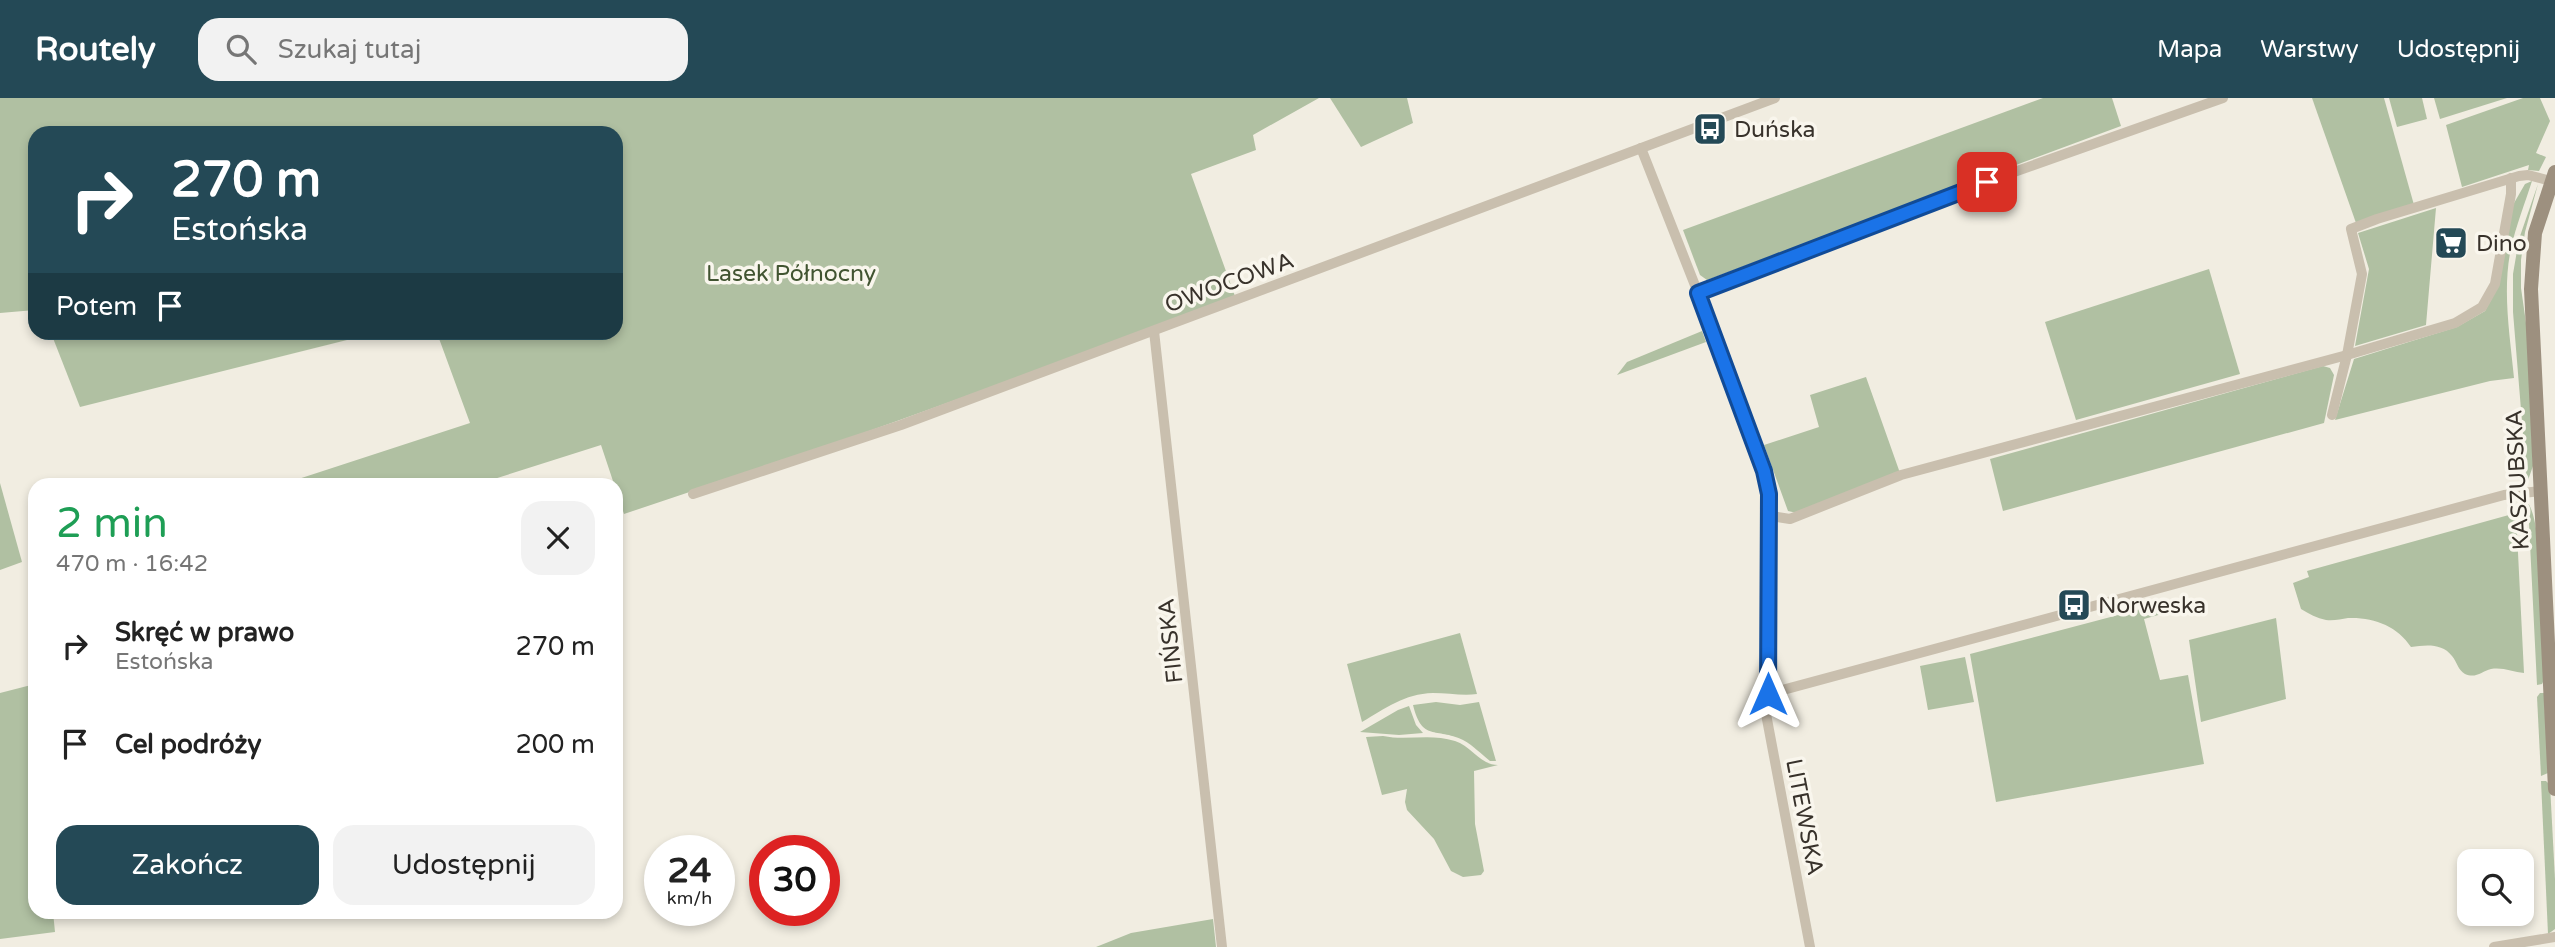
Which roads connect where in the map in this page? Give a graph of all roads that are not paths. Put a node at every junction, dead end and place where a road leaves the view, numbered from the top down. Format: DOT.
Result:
graph roads {
  1 [pos="1774,98"];
  2 [pos="2223,98"];
  3 [pos="1641,148"];
  4 [pos="2553,177"];
  5 [pos="2511,178"];
  6 [pos="1698,293"];
  7 [pos="1154,331"];
  8 [pos="2347,355"];
  9 [pos="2332,415"];
  10 [pos="2541,491"];
  11 [pos="693,494"];
  12 [pos="1771,516"];
  13 [pos="1768,694"];
  14 [pos="2555,789"];
  15 [pos="2555,937"];
  16 [pos="1222,947"];
  17 [pos="1810,947"];
  18 [pos="2494,947"];
  1 -- 3 [label="street, OWOCOWA"];
  2 -- 6 [label="street"];
  3 -- 6 [label="street"];
  3 -- 7 [label="street, OWOCOWA"];
  4 -- 5 [label="street"];
  4 -- 10 [label="main road, KASZUBSKA"];
  5 -- 8 [label="street"];
  5 -- 8 [label="street"];
  6 -- 12 [label="street"];
  7 -- 11 [label="street, OWOCOWA"];
  7 -- 16 [label="street, FIŃSKA"];
  8 -- 9 [label="street"];
  8 -- 12 [label="street"];
  10 -- 13 [label="street"];
  10 -- 14 [label="main road, KASZUBSKA"];
  12 -- 13 [label="street"];
  13 -- 17 [label="street, LITEWSKA"];
  15 -- 18 [label="street"];
}
